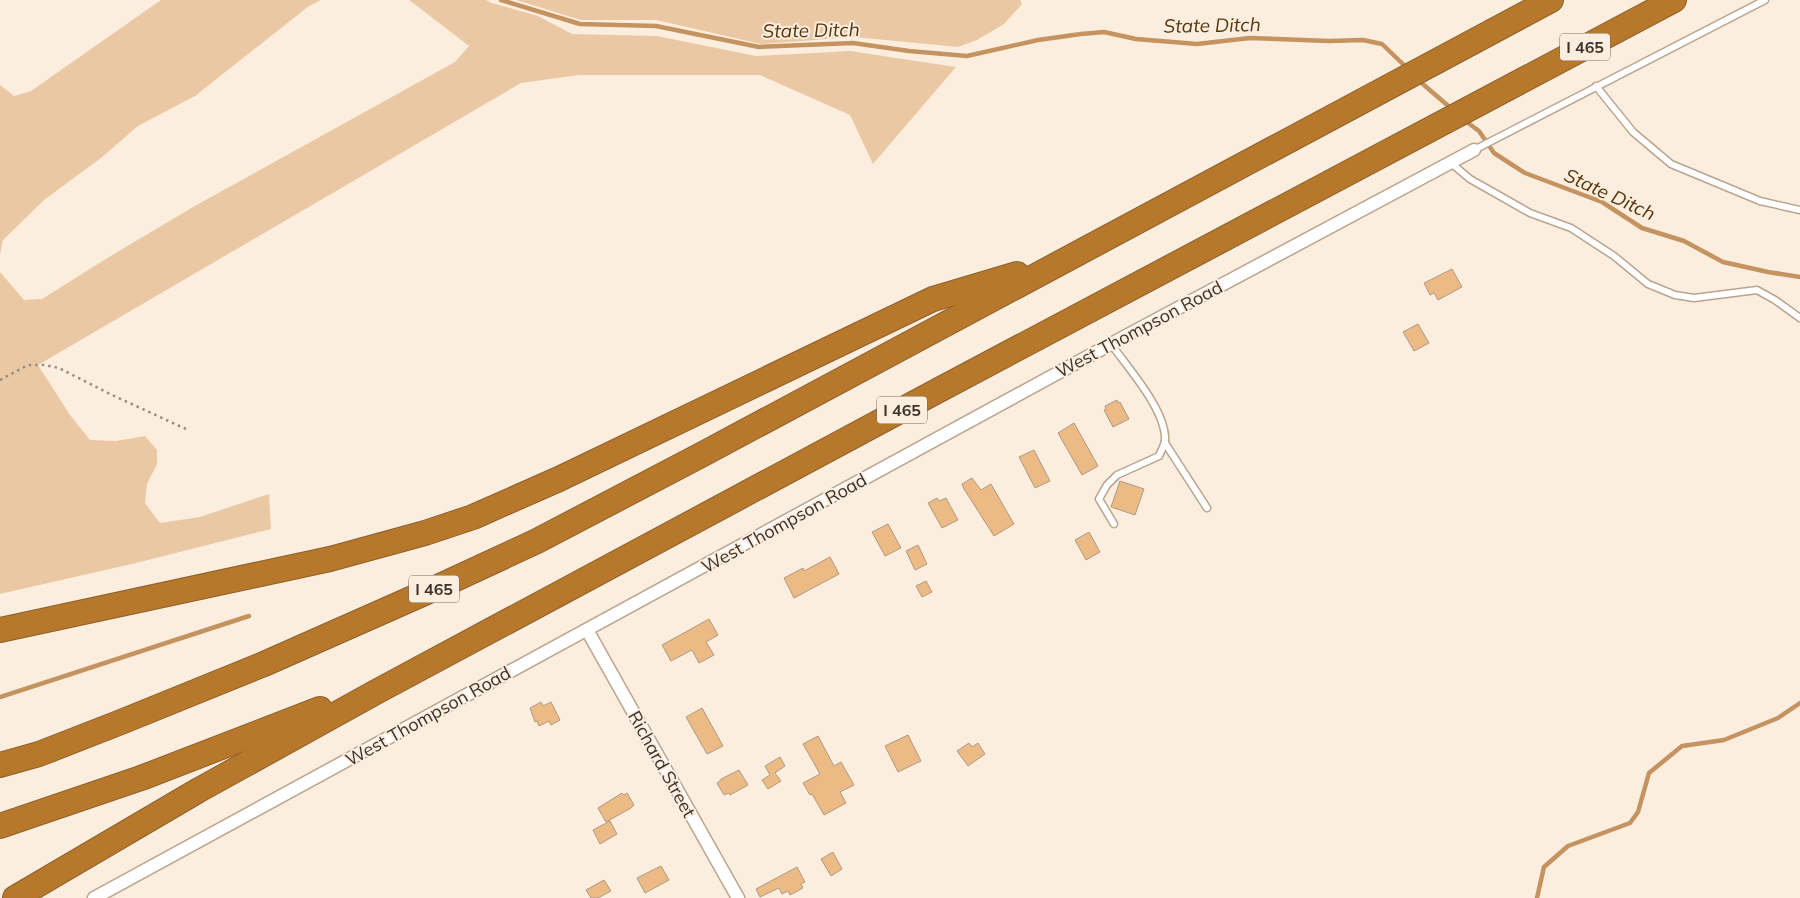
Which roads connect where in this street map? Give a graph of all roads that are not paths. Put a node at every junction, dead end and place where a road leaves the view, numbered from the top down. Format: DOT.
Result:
graph roads {
  1 [pos="1551,0"];
  2 [pos="1674,0"];
  3 [pos="1765,0"];
  4 [pos="1596,86"];
  5 [pos="1474,150"];
  6 [pos="1451,163"];
  7 [pos="1800,210"];
  8 [pos="1067,260"];
  9 [pos="1800,318"];
  10 [pos="1111,344"];
  11 [pos="1165,443"];
  12 [pos="1206,508"];
  13 [pos="1114,524"];
  14 [pos="0,630"];
  15 [pos="587,630"];
  16 [pos="376,692"];
  17 [pos="0,765"];
  18 [pos="0,826"];
  19 [pos="15,898"];
  20 [pos="94,898"];
  21 [pos="738,898"];
  1 -- 8 [label="highway, I 465"];
  2 -- 16 [label="highway, I 465"];
  3 -- 4 [label="lane"];
  4 -- 5 [label="lane"];
  4 -- 7 [label="lane"];
  5 -- 6 [label="street, West Thompson Road"];
  6 -- 9 [label="lane"];
  6 -- 10 [label="street, West Thompson Road"];
  8 -- 14 [label="highway"];
  8 -- 17 [label="highway, I 465"];
  10 -- 11 [label="lane"];
  10 -- 15 [label="street, West Thompson Road"];
  11 -- 12 [label="lane"];
  11 -- 13 [label="lane"];
  15 -- 20 [label="street, West Thompson Road"];
  15 -- 21 [label="street, Richard Street"];
  16 -- 18 [label="highway, I 465"];
  16 -- 19 [label="highway"];
}
